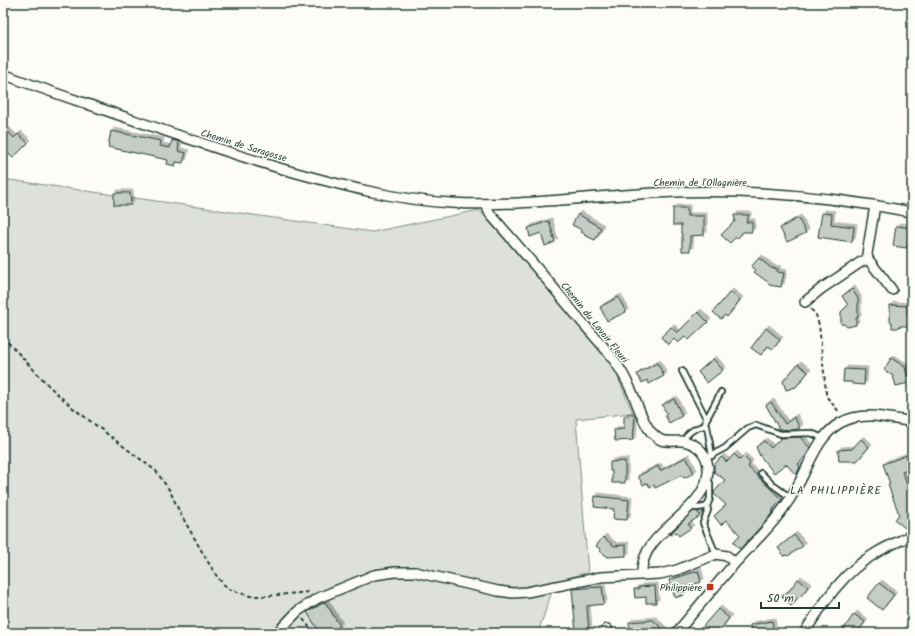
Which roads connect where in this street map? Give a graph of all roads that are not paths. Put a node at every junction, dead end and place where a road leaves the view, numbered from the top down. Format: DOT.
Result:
graph roads {
  1 [pos="3,74"];
  2 [pos="487,204"];
  3 [pos="875,205"];
  4 [pos="912,212"];
  5 [pos="868,259"];
  6 [pos="892,290"];
  7 [pos="805,302"];
  8 [pos="682,372"];
  9 [pos="721,392"];
  10 [pos="912,422"];
  11 [pos="706,423"];
  12 [pos="823,438"];
  13 [pos="684,441"];
  14 [pos="709,457"];
  15 [pos="761,473"];
  16 [pos="706,480"];
  17 [pos="791,498"];
  18 [pos="690,506"];
  19 [pos="707,506"];
  20 [pos="912,535"];
  21 [pos="716,554"];
  22 [pos="735,563"];
  23 [pos="642,575"];
  24 [pos="277,633"];
  25 [pos="676,633"];
  26 [pos="804,633"];
  1 -- 2 [label="street, Chemin de Saragosse"];
  2 -- 3 [label="street, Chemin de l'Ollagnière"];
  2 -- 13 [label="street, Chemin du Lavoir Fleuri"];
  3 -- 4 [label="street, Chemin de l'Ollagnière"];
  3 -- 5 [label="street"];
  5 -- 6 [label="street"];
  5 -- 7 [label="street"];
  8 -- 11 [label="lane"];
  9 -- 11 [label="lane"];
  10 -- 12 [label="street"];
  11 -- 13 [label="lane"];
  11 -- 14 [label="lane"];
  12 -- 14 [label="lane"];
  12 -- 17 [label="street"];
  13 -- 14 [label="street, Chemin du Lavoir Fleuri"];
  14 -- 16 [label="street"];
  15 -- 17 [label="lane"];
  16 -- 18 [label="street"];
  16 -- 19 [label="lane"];
  17 -- 22 [label="street"];
  18 -- 19 [label="lane"];
  18 -- 23 [label="street"];
  19 -- 21 [label="lane"];
  20 -- 26 [label="street"];
  21 -- 22 [label="street"];
  21 -- 23 [label="street"];
  22 -- 25 [label="street"];
  23 -- 24 [label="street"];
}
